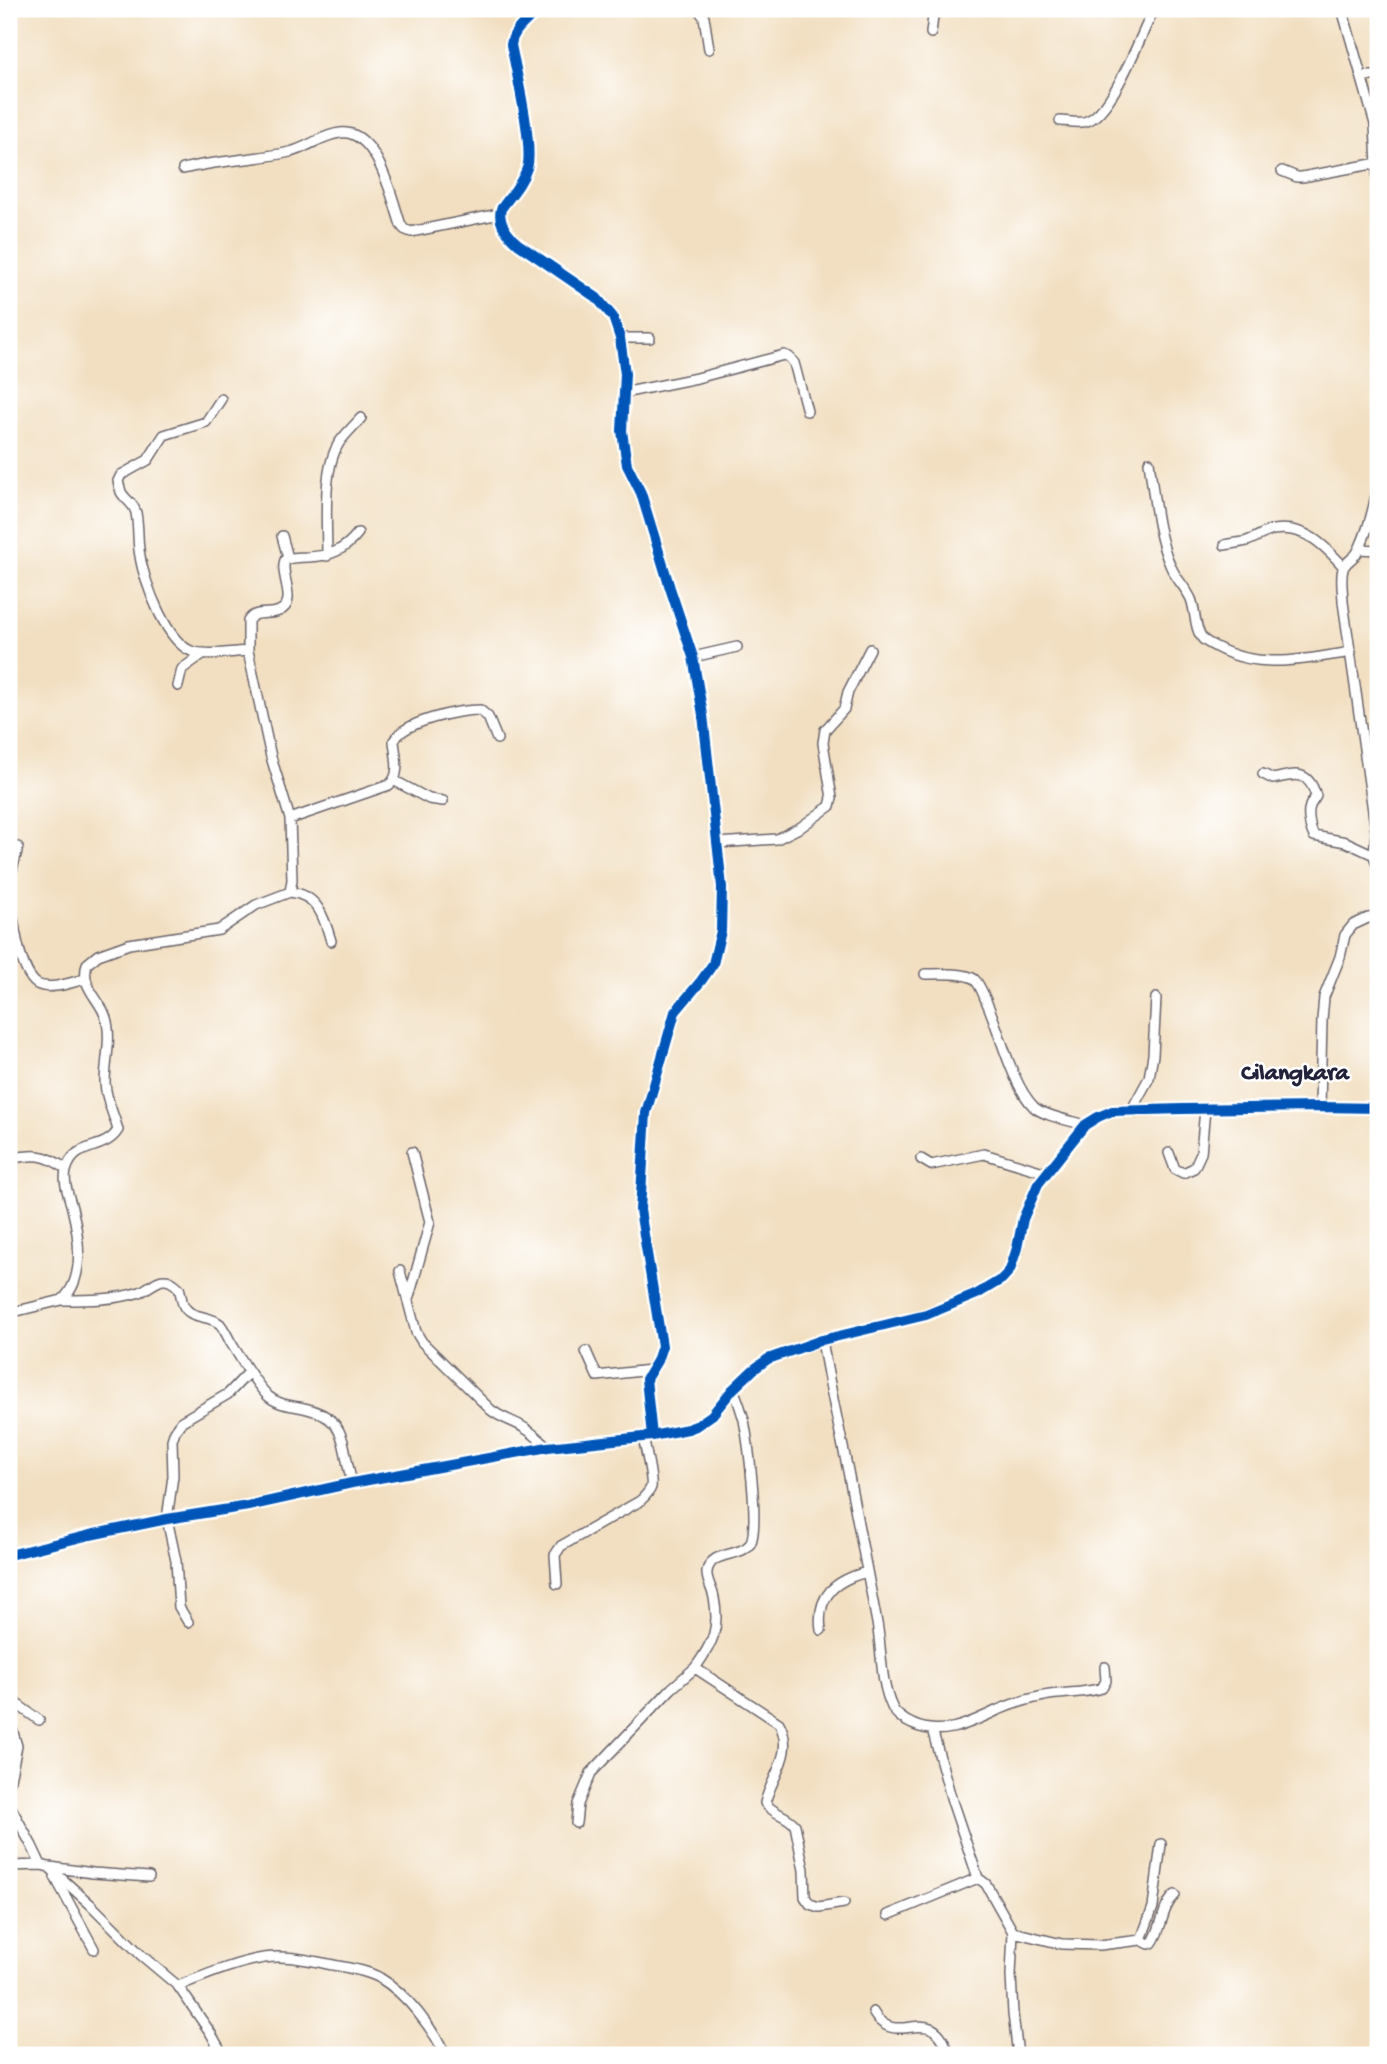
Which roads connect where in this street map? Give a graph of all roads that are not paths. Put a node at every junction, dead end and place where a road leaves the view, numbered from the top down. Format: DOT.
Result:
graph roads {
  1 [pos="537,9"];
  2 [pos="698,9"];
  3 [pos="934,9"];
  4 [pos="1154,9"];
  5 [pos="1342,9"];
  6 [pos="931,33"];
  7 [pos="709,49"];
  8 [pos="1362,76"];
  9 [pos="1378,76"];
  10 [pos="1060,121"];
  11 [pos="1378,163"];
  12 [pos="183,169"];
  13 [pos="1282,171"];
  14 [pos="1378,187"];
  15 [pos="499,214"];
  16 [pos="620,338"];
  17 [pos="650,338"];
  18 [pos="623,393"];
  19 [pos="221,399"];
  20 [pos="807,411"];
  21 [pos="361,418"];
  22 [pos="1149,462"];
  23 [pos="1378,478"];
  24 [pos="1378,486"];
  25 [pos="358,533"];
  26 [pos="282,536"];
  27 [pos="1225,545"];
  28 [pos="1359,549"];
  29 [pos="1378,550"];
  30 [pos="327,556"];
  31 [pos="288,558"];
  32 [pos="1343,566"];
  33 [pos="737,648"];
  34 [pos="870,649"];
  35 [pos="248,651"];
  36 [pos="1351,652"];
  37 [pos="204,653"];
  38 [pos="694,657"];
  39 [pos="178,686"];
  40 [pos="496,739"];
  41 [pos="1263,774"];
  42 [pos="395,781"];
  43 [pos="443,802"];
  44 [pos="290,819"];
  45 [pos="718,843"];
  46 [pos="18,847"];
  47 [pos="1374,856"];
  48 [pos="1378,869"];
  49 [pos="290,892"];
  50 [pos="1378,917"];
  51 [pos="331,940"];
  52 [pos="925,974"];
  53 [pos="85,979"];
  54 [pos="1156,998"];
  55 [pos="1320,1107"];
  56 [pos="1378,1108"];
  57 [pos="1205,1109"];
  58 [pos="1131,1111"];
  59 [pos="1085,1125"];
  60 [pos="412,1153"];
  61 [pos="1169,1153"];
  62 [pos="9,1159"];
  63 [pos="921,1159"];
  64 [pos="66,1169"];
  65 [pos="1047,1173"];
  66 [pos="400,1271"];
  67 [pos="408,1299"];
  68 [pos="62,1300"];
  69 [pos="9,1313"];
  70 [pos="822,1340"];
  71 [pos="586,1352"];
  72 [pos="650,1370"];
  73 [pos="248,1373"];
  74 [pos="733,1389"];
  75 [pos="647,1437"];
  76 [pos="548,1447"];
  77 [pos="352,1483"];
  78 [pos="166,1519"];
  79 [pos="9,1555"];
  80 [pos="867,1572"];
  81 [pos="557,1584"];
  82 [pos="188,1622"];
  83 [pos="821,1630"];
  84 [pos="1105,1667"];
  85 [pos="695,1668"];
  86 [pos="9,1694"];
  87 [pos="9,1719"];
  88 [pos="39,1720"];
  89 [pos="932,1729"];
  90 [pos="9,1784"];
  91 [pos="9,1804"];
  92 [pos="576,1823"];
  93 [pos="1161,1844"];
  94 [pos="9,1866"];
  95 [pos="47,1867"];
  96 [pos="149,1877"];
  97 [pos="978,1878"];
  98 [pos="1175,1895"];
  99 [pos="844,1903"];
  100 [pos="888,1915"];
  101 [pos="1013,1933"];
  102 [pos="1140,1940"];
  103 [pos="94,1949"];
  104 [pos="177,1986"];
  105 [pos="873,2012"];
  106 [pos="223,2055"];
  107 [pos="446,2055"];
  108 [pos="949,2055"];
  109 [pos="1018,2055"];
  1 -- 15 [label="street"];
  2 -- 7 [label="street"];
  3 -- 6 [label="street"];
  4 -- 10 [label="street"];
  5 -- 8 [label="street"];
  8 -- 9 [label="street"];
  8 -- 11 [label="street"];
  11 -- 13 [label="street"];
  11 -- 14 [label="street"];
  12 -- 15 [label="street"];
  15 -- 16 [label="street"];
  16 -- 17 [label="street"];
  16 -- 18 [label="street"];
  18 -- 20 [label="street"];
  18 -- 38 [label="street"];
  19 -- 37 [label="street"];
  21 -- 30 [label="street"];
  22 -- 36 [label="street"];
  23 -- 24 [label="street"];
  24 -- 28 [label="street"];
  25 -- 30 [label="street"];
  26 -- 31 [label="street"];
  27 -- 32 [label="street"];
  28 -- 29 [label="street"];
  28 -- 32 [label="street"];
  30 -- 31 [label="street"];
  31 -- 35 [label="street"];
  32 -- 36 [label="street"];
  33 -- 38 [label="street"];
  34 -- 45 [label="street"];
  35 -- 37 [label="street"];
  35 -- 44 [label="street"];
  36 -- 47 [label="street"];
  37 -- 39 [label="street"];
  38 -- 45 [label="street"];
  40 -- 42 [label="street"];
  41 -- 47 [label="street"];
  42 -- 43 [label="street"];
  42 -- 44 [label="street"];
  44 -- 49 [label="street"];
  45 -- 72 [label="street"];
  46 -- 53 [label="street"];
  47 -- 48 [label="street"];
  49 -- 51 [label="street"];
  49 -- 53 [label="street"];
  50 -- 55 [label="street"];
  52 -- 59 [label="street"];
  53 -- 64 [label="street"];
  54 -- 58 [label="street"];
  55 -- 56 [label="street"];
  55 -- 57 [label="street"];
  57 -- 58 [label="street"];
  57 -- 61 [label="street"];
  58 -- 59 [label="street"];
  59 -- 65 [label="street"];
  60 -- 67 [label="street"];
  62 -- 64 [label="street"];
  63 -- 65 [label="street"];
  64 -- 68 [label="street"];
  65 -- 70 [label="street"];
  66 -- 67 [label="street"];
  67 -- 76 [label="street"];
  68 -- 69 [label="street"];
  68 -- 73 [label="street"];
  70 -- 74 [label="street"];
  70 -- 80 [label="street"];
  71 -- 72 [label="street"];
  72 -- 75 [label="street"];
  73 -- 77 [label="street"];
  73 -- 78 [label="street"];
  74 -- 75 [label="street"];
  74 -- 85 [label="street"];
  75 -- 76 [label="street"];
  75 -- 81 [label="street"];
  76 -- 77 [label="street"];
  77 -- 78 [label="street"];
  78 -- 79 [label="street"];
  78 -- 82 [label="street"];
  80 -- 83 [label="street"];
  80 -- 89 [label="street"];
  84 -- 89 [label="street"];
  85 -- 92 [label="street"];
  85 -- 99 [label="street"];
  86 -- 88 [label="street"];
  87 -- 90 [label="street"];
  89 -- 97 [label="street"];
  91 -- 95 [label="street"];
  93 -- 102 [label="street"];
  94 -- 95 [label="street"];
  95 -- 96 [label="street"];
  95 -- 103 [label="street"];
  95 -- 104 [label="street"];
  97 -- 100 [label="street"];
  97 -- 101 [label="street"];
  98 -- 102 [label="street"];
  101 -- 102 [label="street"];
  101 -- 109 [label="street"];
  104 -- 106 [label="street"];
  104 -- 107 [label="street"];
  105 -- 108 [label="street"];
}
